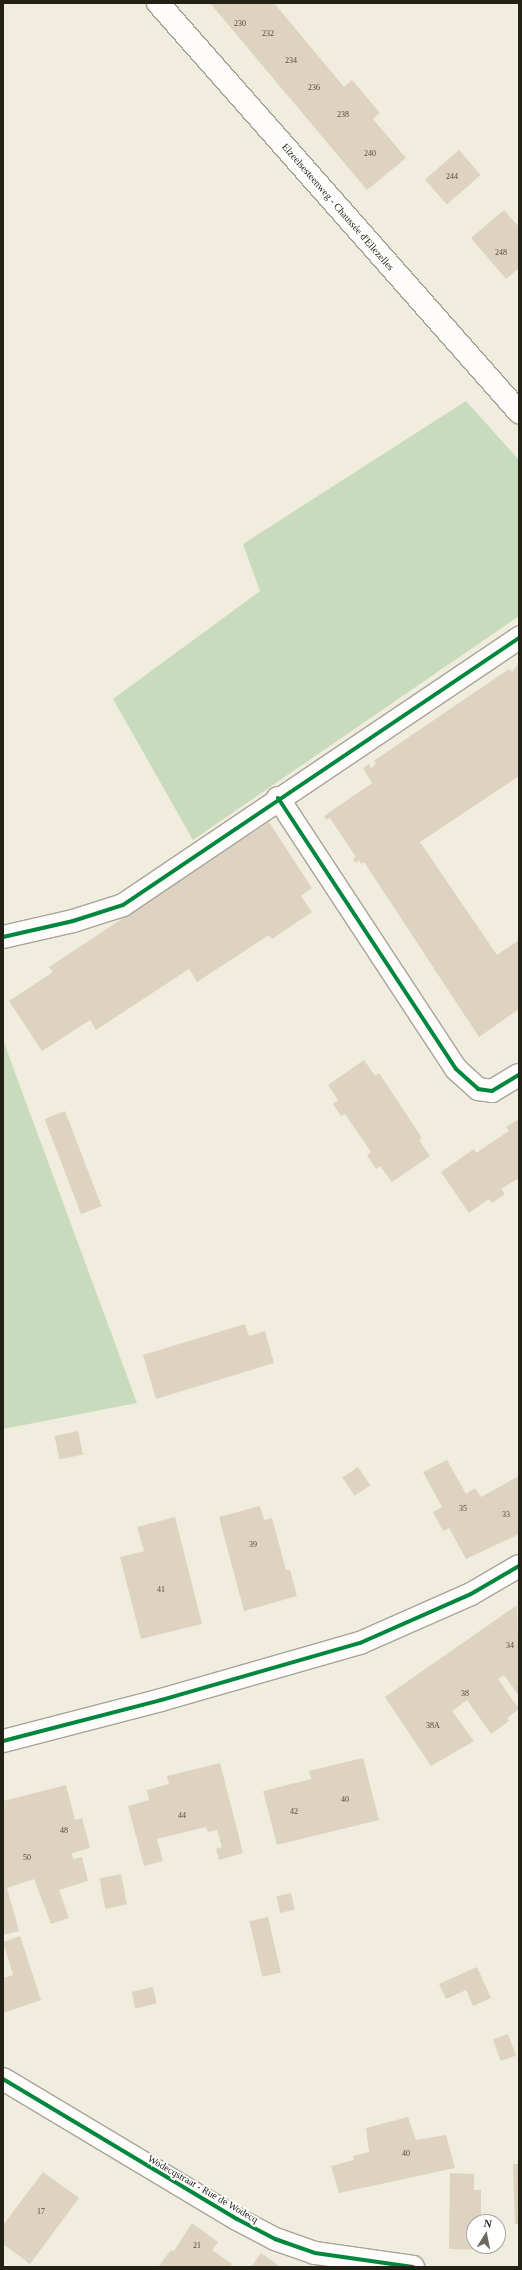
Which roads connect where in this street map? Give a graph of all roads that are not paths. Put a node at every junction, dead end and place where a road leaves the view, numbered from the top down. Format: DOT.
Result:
graph roads {
  1 [pos="158,3"];
  2 [pos="519,412"];
  3 [pos="519,638"];
  4 [pos="278,798"];
  5 [pos="3,937"];
  6 [pos="519,1075"];
  7 [pos="519,1566"];
  8 [pos="3,1741"];
  9 [pos="3,2079"];
  10 [pos="413,2267"];
  1 -- 2 [label="street, Elzeelsesteenweg - Chaussée d'Ellezelles"];
  3 -- 4 [label="street"];
  4 -- 5 [label="street"];
  4 -- 6 [label="street"];
  7 -- 8 [label="street"];
  9 -- 10 [label="street, Wodecqstraat - Rue de Wodecq"];
}
